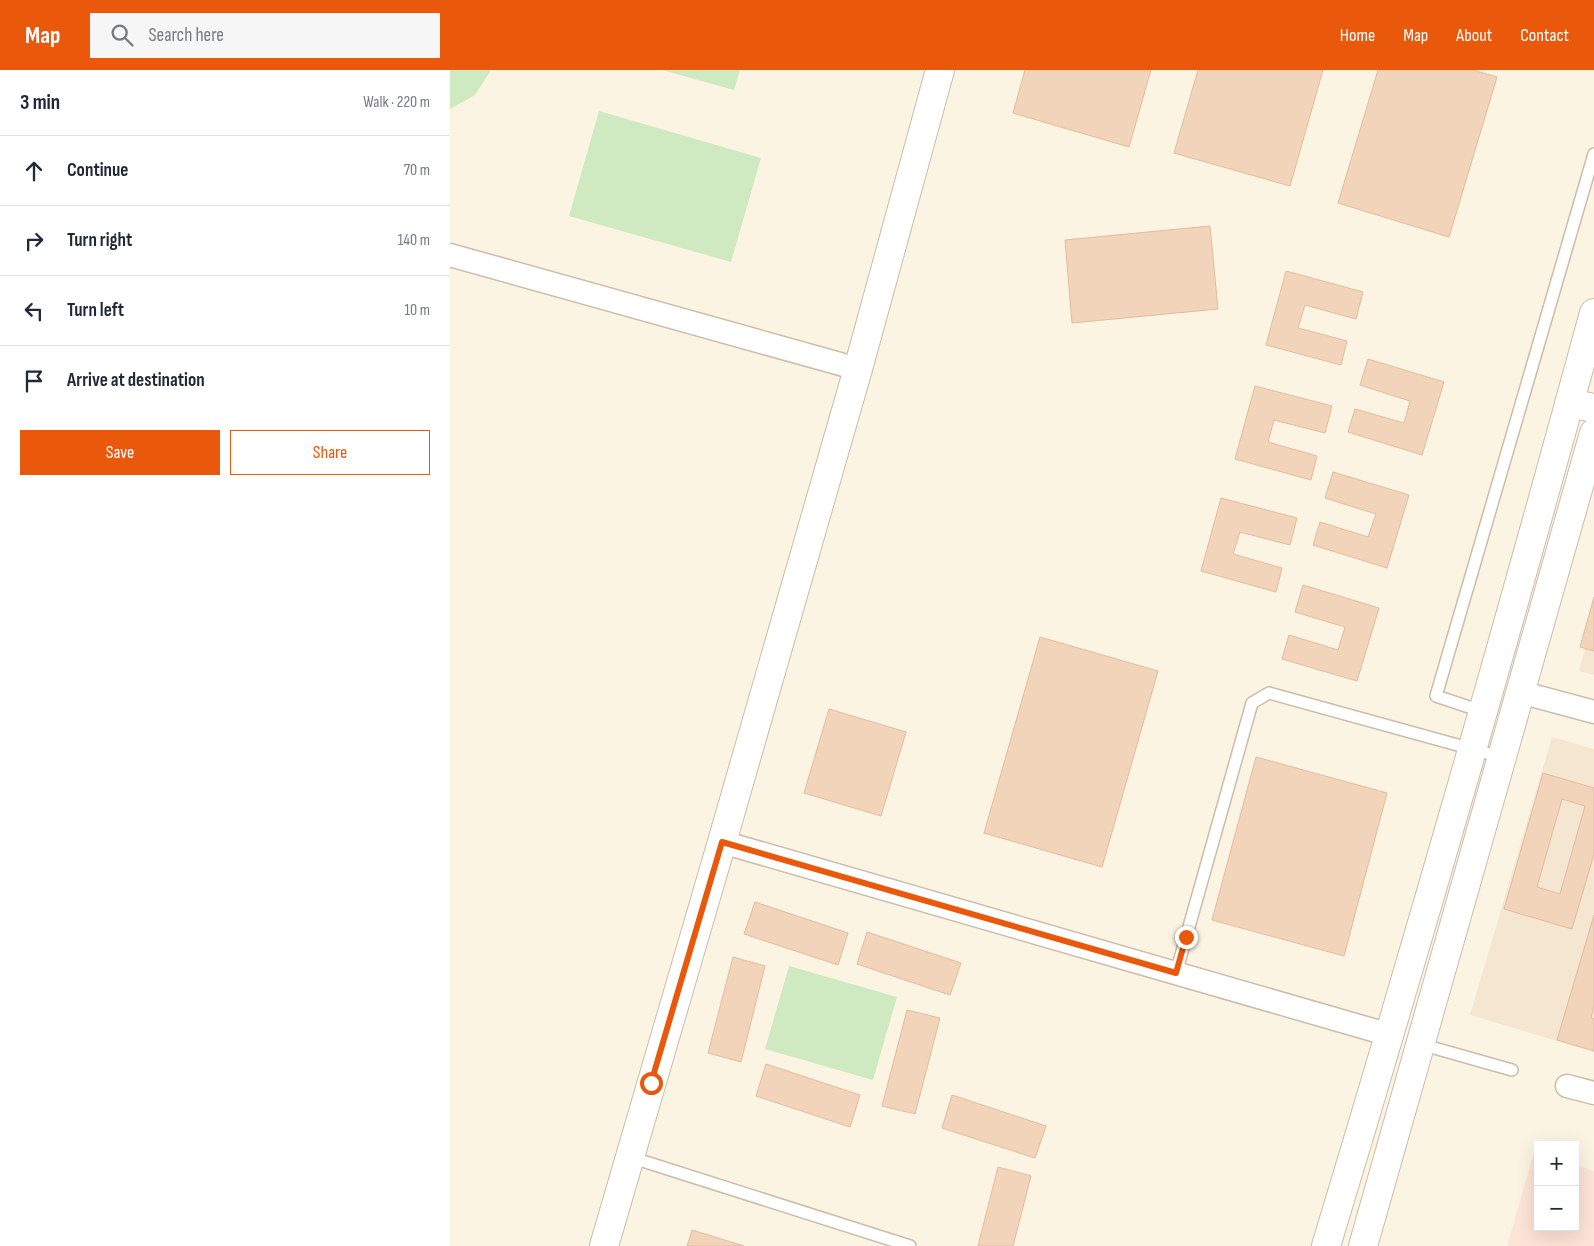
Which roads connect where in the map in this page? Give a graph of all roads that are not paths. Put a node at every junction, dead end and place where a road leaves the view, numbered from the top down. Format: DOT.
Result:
graph roads {
  1 [pos="940,70"];
  2 [pos="1594,154"];
  3 [pos="450,255"];
  4 [pos="1594,313"];
  5 [pos="1589,351"];
  6 [pos="858,369"];
  7 [pos="1582,406"];
  8 [pos="1594,434"];
  9 [pos="1520,692"];
  10 [pos="1484,712"];
  11 [pos="1594,712"];
  12 [pos="1472,749"];
  13 [pos="1502,757"];
  14 [pos="722,842"];
  15 [pos="1176,973"];
  16 [pos="1390,1035"];
  17 [pos="1420,1044"];
  18 [pos="1512,1070"];
  19 [pos="1567,1086"];
  20 [pos="1594,1093"];
  21 [pos="630,1157"];
  22 [pos="604,1246"];
  23 [pos="910,1246"];
  24 [pos="1326,1246"];
  25 [pos="1363,1246"];
  1 -- 6 [label="street"];
  2 -- 10 [label="lane"];
  3 -- 6 [label="street"];
  4 -- 5 [label="street"];
  5 -- 7 [label="street"];
  6 -- 14 [label="street"];
  7 -- 10 [label="street"];
  8 -- 9 [label="street"];
  9 -- 11 [label="street"];
  9 -- 13 [label="street"];
  10 -- 12 [label="street"];
  12 -- 13 [label="lane"];
  12 -- 15 [label="lane"];
  12 -- 16 [label="street"];
  13 -- 17 [label="street"];
  14 -- 15 [label="street"];
  14 -- 21 [label="street"];
  15 -- 16 [label="street"];
  16 -- 24 [label="street"];
  17 -- 18 [label="lane"];
  17 -- 25 [label="street"];
  19 -- 20 [label="street"];
  21 -- 22 [label="street"];
  21 -- 23 [label="lane"];
}
